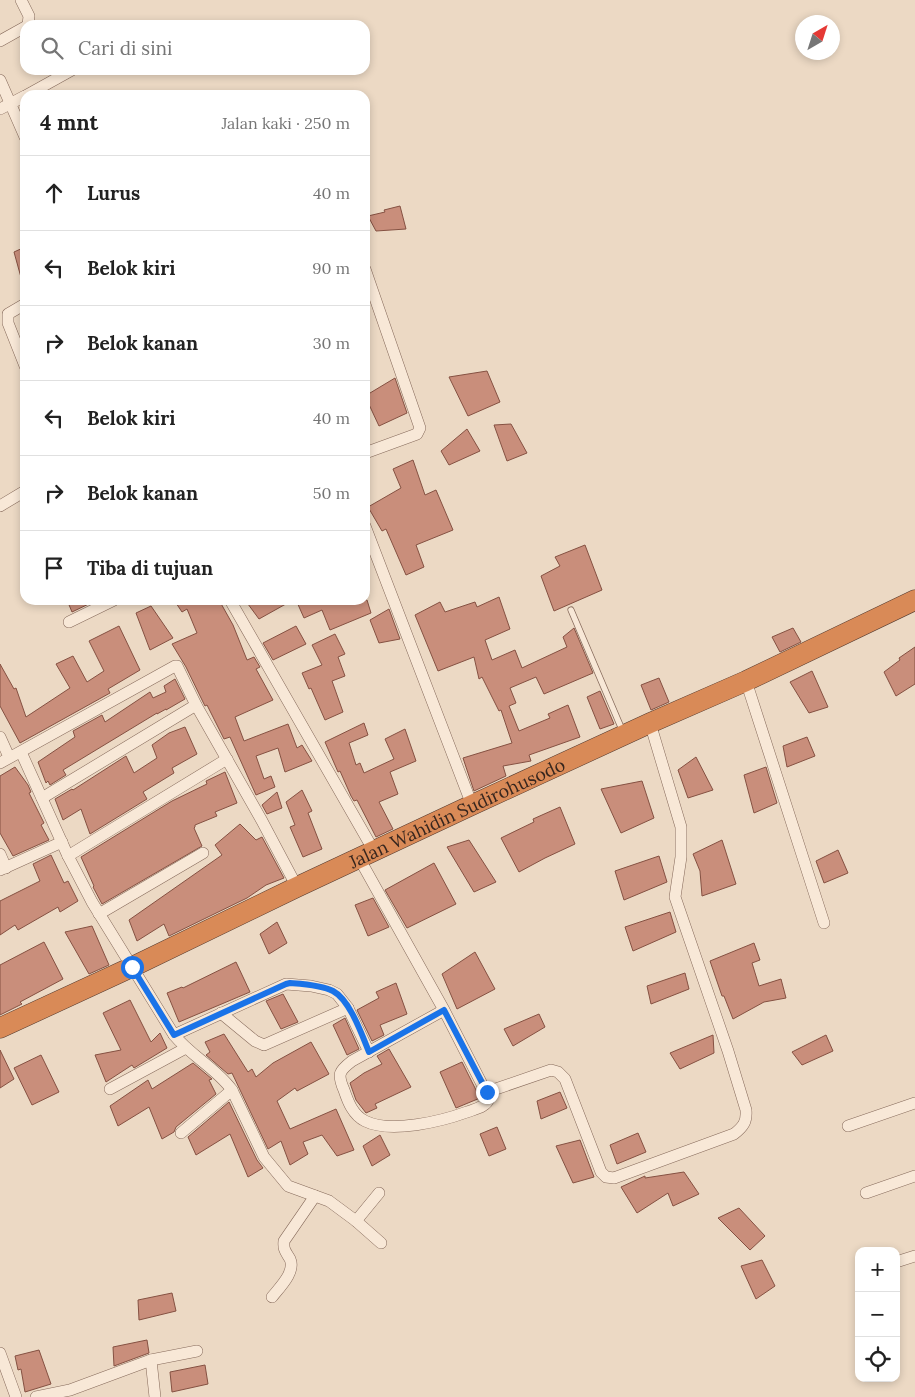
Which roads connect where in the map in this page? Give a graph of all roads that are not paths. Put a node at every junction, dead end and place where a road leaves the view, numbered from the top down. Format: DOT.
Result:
graph roads {
  1 [pos="21,0"];
  2 [pos="28,20"];
  3 [pos="20,29"];
  4 [pos="0,41"];
  5 [pos="63,75"];
  6 [pos="0,80"];
  7 [pos="37,90"];
  8 [pos="20,99"];
  9 [pos="11,104"];
  10 [pos="0,109"];
  11 [pos="20,125"];
  12 [pos="370,283"];
  13 [pos="20,307"];
  14 [pos="20,353"];
  15 [pos="370,451"];
  16 [pos="20,494"];
  17 [pos="0,506"];
  18 [pos="370,539"];
  19 [pos="915,600"];
  20 [pos="104,605"];
  21 [pos="233,605"];
  22 [pos="571,610"];
  23 [pos="69,622"];
  24 [pos="746,681"];
  25 [pos="196,705"];
  26 [pos="650,723"];
  27 [pos="624,734"];
  28 [pos="0,737"];
  29 [pos="21,752"];
  30 [pos="227,759"];
  31 [pos="5,760"];
  32 [pos="42,798"];
  33 [pos="472,805"];
  34 [pos="62,842"];
  35 [pos="203,853"];
  36 [pos="0,854"];
  37 [pos="366,855"];
  38 [pos="68,856"];
  39 [pos="3,869"];
  40 [pos="297,887"];
  41 [pos="99,914"];
  42 [pos="824,923"];
  43 [pos="132,967"];
  44 [pos="348,1008"];
  45 [pos="444,1010"];
  46 [pos="221,1013"];
  47 [pos="0,1028"];
  48 [pos="174,1035"];
  49 [pos="186,1048"];
  50 [pos="369,1052"];
  51 [pos="110,1089"];
  52 [pos="232,1090"];
  53 [pos="487,1092"];
  54 [pos="915,1103"];
  55 [pos="848,1126"];
  56 [pos="181,1133"];
  57 [pos="915,1176"];
  58 [pos="379,1193"];
  59 [pos="866,1193"];
  60 [pos="315,1196"];
  61 [pos="356,1221"];
  62 [pos="382,1243"];
  63 [pos="915,1256"];
  64 [pos="900,1261"];
  65 [pos="272,1297"];
  66 [pos="198,1351"];
  67 [pos="0,1353"];
  68 [pos="152,1360"];
  69 [pos="63,1394"];
  70 [pos="16,1397"];
  71 [pos="36,1397"];
  72 [pos="155,1397"];
  1 -- 2 [label="street"];
  3 -- 4 [label="street"];
  5 -- 7 [label="street"];
  6 -- 9 [label="street"];
  8 -- 9 [label="street"];
  9 -- 10 [label="street"];
  9 -- 11 [label="street"];
  12 -- 15 [label="street"];
  13 -- 14 [label="street"];
  16 -- 17 [label="street"];
  18 -- 33 [label="street"];
  19 -- 24 [label="highway, Jalan Wahidin Sudirohusodo"];
  20 -- 23 [label="street"];
  21 -- 37 [label="street"];
  22 -- 27 [label="lane"];
  24 -- 26 [label="highway, Jalan Wahidin Sudirohusodo"];
  24 -- 42 [label="street"];
  25 -- 29 [label="street"];
  25 -- 30 [label="street"];
  25 -- 32 [label="street"];
  26 -- 27 [label="highway, Jalan Wahidin Sudirohusodo"];
  26 -- 53 [label="street"];
  27 -- 33 [label="highway, Jalan Wahidin Sudirohusodo"];
  28 -- 31 [label="street"];
  29 -- 31 [label="street"];
  29 -- 32 [label="street"];
  30 -- 38 [label="street"];
  30 -- 40 [label="street"];
  32 -- 34 [label="street"];
  33 -- 37 [label="highway, Jalan Wahidin Sudirohusodo"];
  34 -- 38 [label="street"];
  34 -- 39 [label="street"];
  35 -- 41 [label="street"];
  36 -- 39 [label="street"];
  37 -- 40 [label="highway, Jalan Wahidin Sudirohusodo"];
  37 -- 45 [label="street"];
  38 -- 41 [label="street"];
  40 -- 43 [label="highway, Jalan Wahidin Sudirohusodo"];
  41 -- 43 [label="street"];
  43 -- 47 [label="highway, Jalan Wahidin Sudirohusodo"];
  43 -- 48 [label="street"];
  44 -- 46 [label="street"];
  44 -- 46 [label="street"];
  44 -- 50 [label="street"];
  45 -- 50 [label="street"];
  45 -- 53 [label="street"];
  46 -- 48 [label="street"];
  48 -- 49 [label="street"];
  49 -- 51 [label="street"];
  49 -- 52 [label="street"];
  50 -- 53 [label="street"];
  52 -- 56 [label="street"];
  52 -- 60 [label="street"];
  54 -- 55 [label="street"];
  57 -- 59 [label="street"];
  58 -- 61 [label="street"];
  60 -- 61 [label="street"];
  60 -- 65 [label="street"];
  61 -- 62 [label="street"];
  63 -- 64 [label="street"];
  66 -- 68 [label="street"];
  67 -- 70 [label="street"];
  68 -- 69 [label="street"];
  68 -- 72 [label="street"];
  69 -- 71 [label="street"];
}
